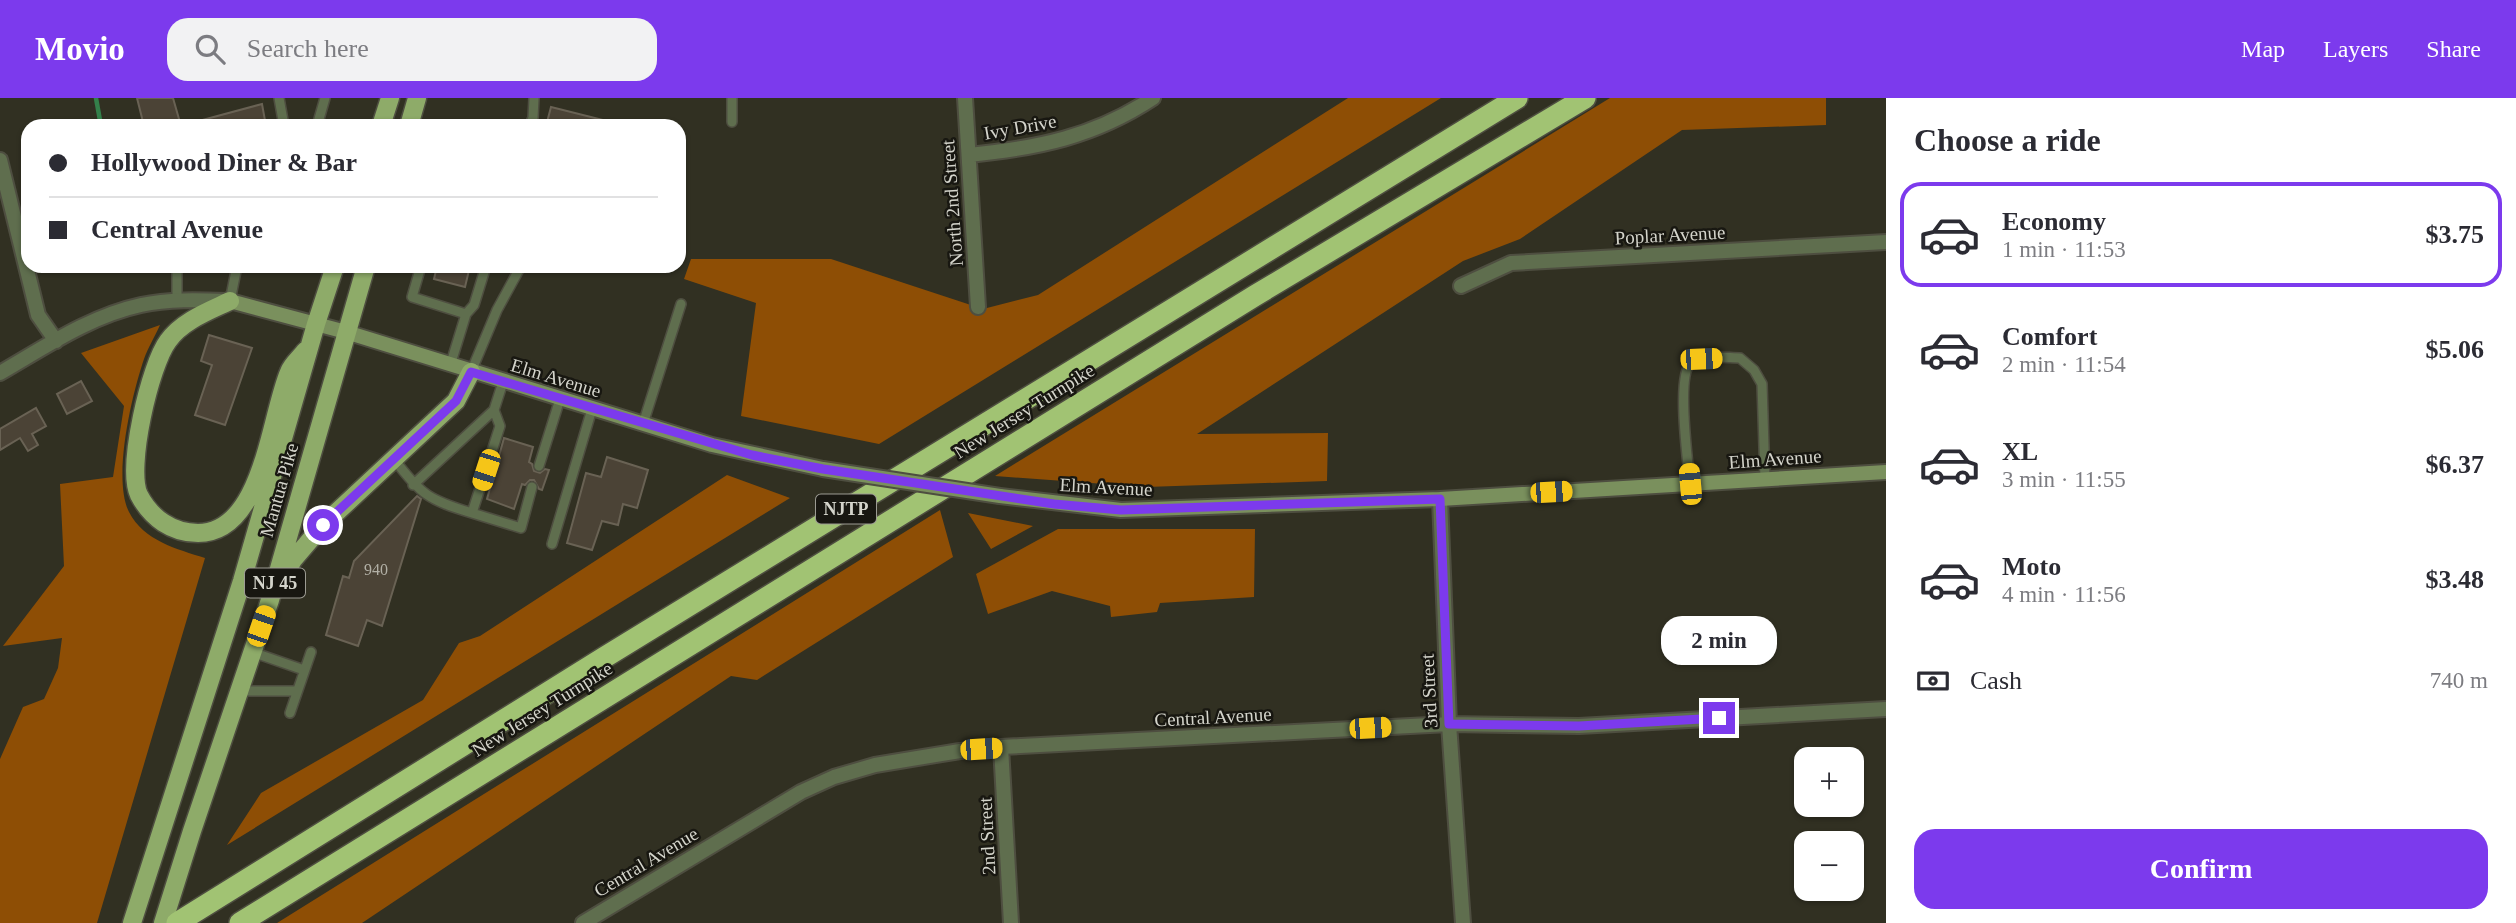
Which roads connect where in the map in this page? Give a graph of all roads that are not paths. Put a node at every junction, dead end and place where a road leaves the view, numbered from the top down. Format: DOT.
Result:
graph roads {
  1 [pos="279,98"];
  2 [pos="325,98"];
  3 [pos="390,98"];
  4 [pos="417,98"];
  5 [pos="534,98"];
  6 [pos="732,98"];
  7 [pos="965,98"];
  8 [pos="1153,98"];
  9 [pos="1517,98"];
  10 [pos="1585,98"];
  11 [pos="283,119"];
  12 [pos="319,119"];
  13 [pos="383,119"];
  14 [pos="411,119"];
  15 [pos="532,119"];
  16 [pos="733,122"];
  17 [pos="969,155"];
  18 [pos="0,160"];
  19 [pos="1886,242"];
  20 [pos="21,246"];
  21 [pos="28,273"];
  22 [pos="177,273"];
  23 [pos="236,273"];
  24 [pos="330,273"];
  25 [pos="364,273"];
  26 [pos="419,273"];
  27 [pos="484,273"];
  28 [pos="517,273"];
  29 [pos="1461,286"];
  30 [pos="177,300"];
  31 [pos="230,301"];
  32 [pos="681,304"];
  33 [pos="978,307"];
  34 [pos="466,314"];
  35 [pos="316,324"];
  36 [pos="346,332"];
  37 [pos="56,341"];
  38 [pos="310,346"];
  39 [pos="450,366"];
  40 [pos="471,372"];
  41 [pos="0,373"];
  42 [pos="503,382"];
  43 [pos="560,399"];
  44 [pos="592,409"];
  45 [pos="494,410"];
  46 [pos="643,424"];
  47 [pos="394,459"];
  48 [pos="539,466"];
  49 [pos="1886,472"];
  50 [pos="1765,479"];
  51 [pos="1690,484"];
  52 [pos="413,485"];
  53 [pos="532,487"];
  54 [pos="1440,499"];
  55 [pos="472,513"];
  56 [pos="552,544"];
  57 [pos="270,600"];
  58 [pos="252,652"];
  59 [pos="311,652"];
  60 [pos="304,670"];
  61 [pos="239,691"];
  62 [pos="298,691"];
  63 [pos="1886,709"];
  64 [pos="290,713"];
  65 [pos="1449,724"];
  66 [pos="1001,747"];
  67 [pos="600,919"];
  68 [pos="132,923"];
  69 [pos="163,923"];
  70 [pos="177,923"];
  71 [pos="240,923"];
  72 [pos="583,923"];
  73 [pos="1011,923"];
  74 [pos="1463,923"];
  1 -- 11 [label="lane"];
  2 -- 12 [label="lane"];
  3 -- 13 [label="main road"];
  4 -- 14 [label="main road"];
  5 -- 15 [label="lane"];
  6 -- 16 [label="lane"];
  7 -- 17 [label="street, North 2nd Street"];
  8 -- 17 [label="street, Ivy Drive"];
  9 -- 70 [label="highway, New Jersey Turnpike / NJTP"];
  10 -- 71 [label="highway, New Jersey Turnpike / NJTP"];
  17 -- 33 [label="street, North 2nd Street"];
  18 -- 20 [label="street"];
  19 -- 29 [label="street, Poplar Avenue"];
  21 -- 37 [label="street"];
  22 -- 30 [label="lane"];
  23 -- 31 [label="lane"];
  24 -- 35 [label="main road, Mantua Pike / NJ 45"];
  25 -- 36 [label="main road, Mantua Pike / NJ 45"];
  26 -- 34 [label="lane"];
  27 -- 34 [label="lane"];
  28 -- 40 [label="lane"];
  30 -- 31 [label="street"];
  30 -- 37 [label="street"];
  31 -- 35 [label="main road, Elm Avenue"];
  31 -- 38 [label="main road"];
  32 -- 46 [label="lane"];
  34 -- 39 [label="lane"];
  35 -- 36 [label="main road, Elm Avenue"];
  35 -- 38 [label="main road, Mantua Pike / NJ 45"];
  36 -- 39 [label="main road, Elm Avenue"];
  36 -- 57 [label="main road, Mantua Pike / NJ 45"];
  37 -- 41 [label="street"];
  38 -- 68 [label="main road, Mantua Pike / NJ 45"];
  39 -- 40 [label="main road, Elm Avenue"];
  40 -- 42 [label="main road, Elm Avenue"];
  40 -- 47 [label="main road"];
  42 -- 43 [label="main road, Elm Avenue"];
  42 -- 45 [label="lane"];
  43 -- 44 [label="main road, Elm Avenue"];
  43 -- 48 [label="lane"];
  44 -- 46 [label="main road, Elm Avenue"];
  44 -- 56 [label="lane"];
  45 -- 52 [label="lane"];
  45 -- 55 [label="lane"];
  46 -- 54 [label="main road, Elm Avenue, bridge"];
  47 -- 52 [label="lane"];
  47 -- 57 [label="main road"];
  49 -- 50 [label="main road, Elm Avenue"];
  50 -- 51 [label="main road, Elm Avenue"];
  50 -- 51 [label="lane"];
  51 -- 54 [label="main road, Elm Avenue"];
  52 -- 55 [label="lane"];
  53 -- 55 [label="lane"];
  54 -- 65 [label="street, 3rd Street"];
  57 -- 58 [label="main road, Mantua Pike / NJ 45"];
  58 -- 60 [label="lane"];
  58 -- 61 [label="main road, Mantua Pike / NJ 45"];
  59 -- 60 [label="lane"];
  60 -- 62 [label="lane"];
  61 -- 62 [label="lane"];
  61 -- 69 [label="main road, Mantua Pike / NJ 45"];
  62 -- 64 [label="lane"];
  63 -- 65 [label="street, Central Avenue"];
  65 -- 66 [label="street, Central Avenue"];
  65 -- 74 [label="street, 3rd Street"];
  66 -- 67 [label="street, Central Avenue"];
  66 -- 73 [label="street, 2nd Street"];
  67 -- 72 [label="street, Central Avenue"];
}
